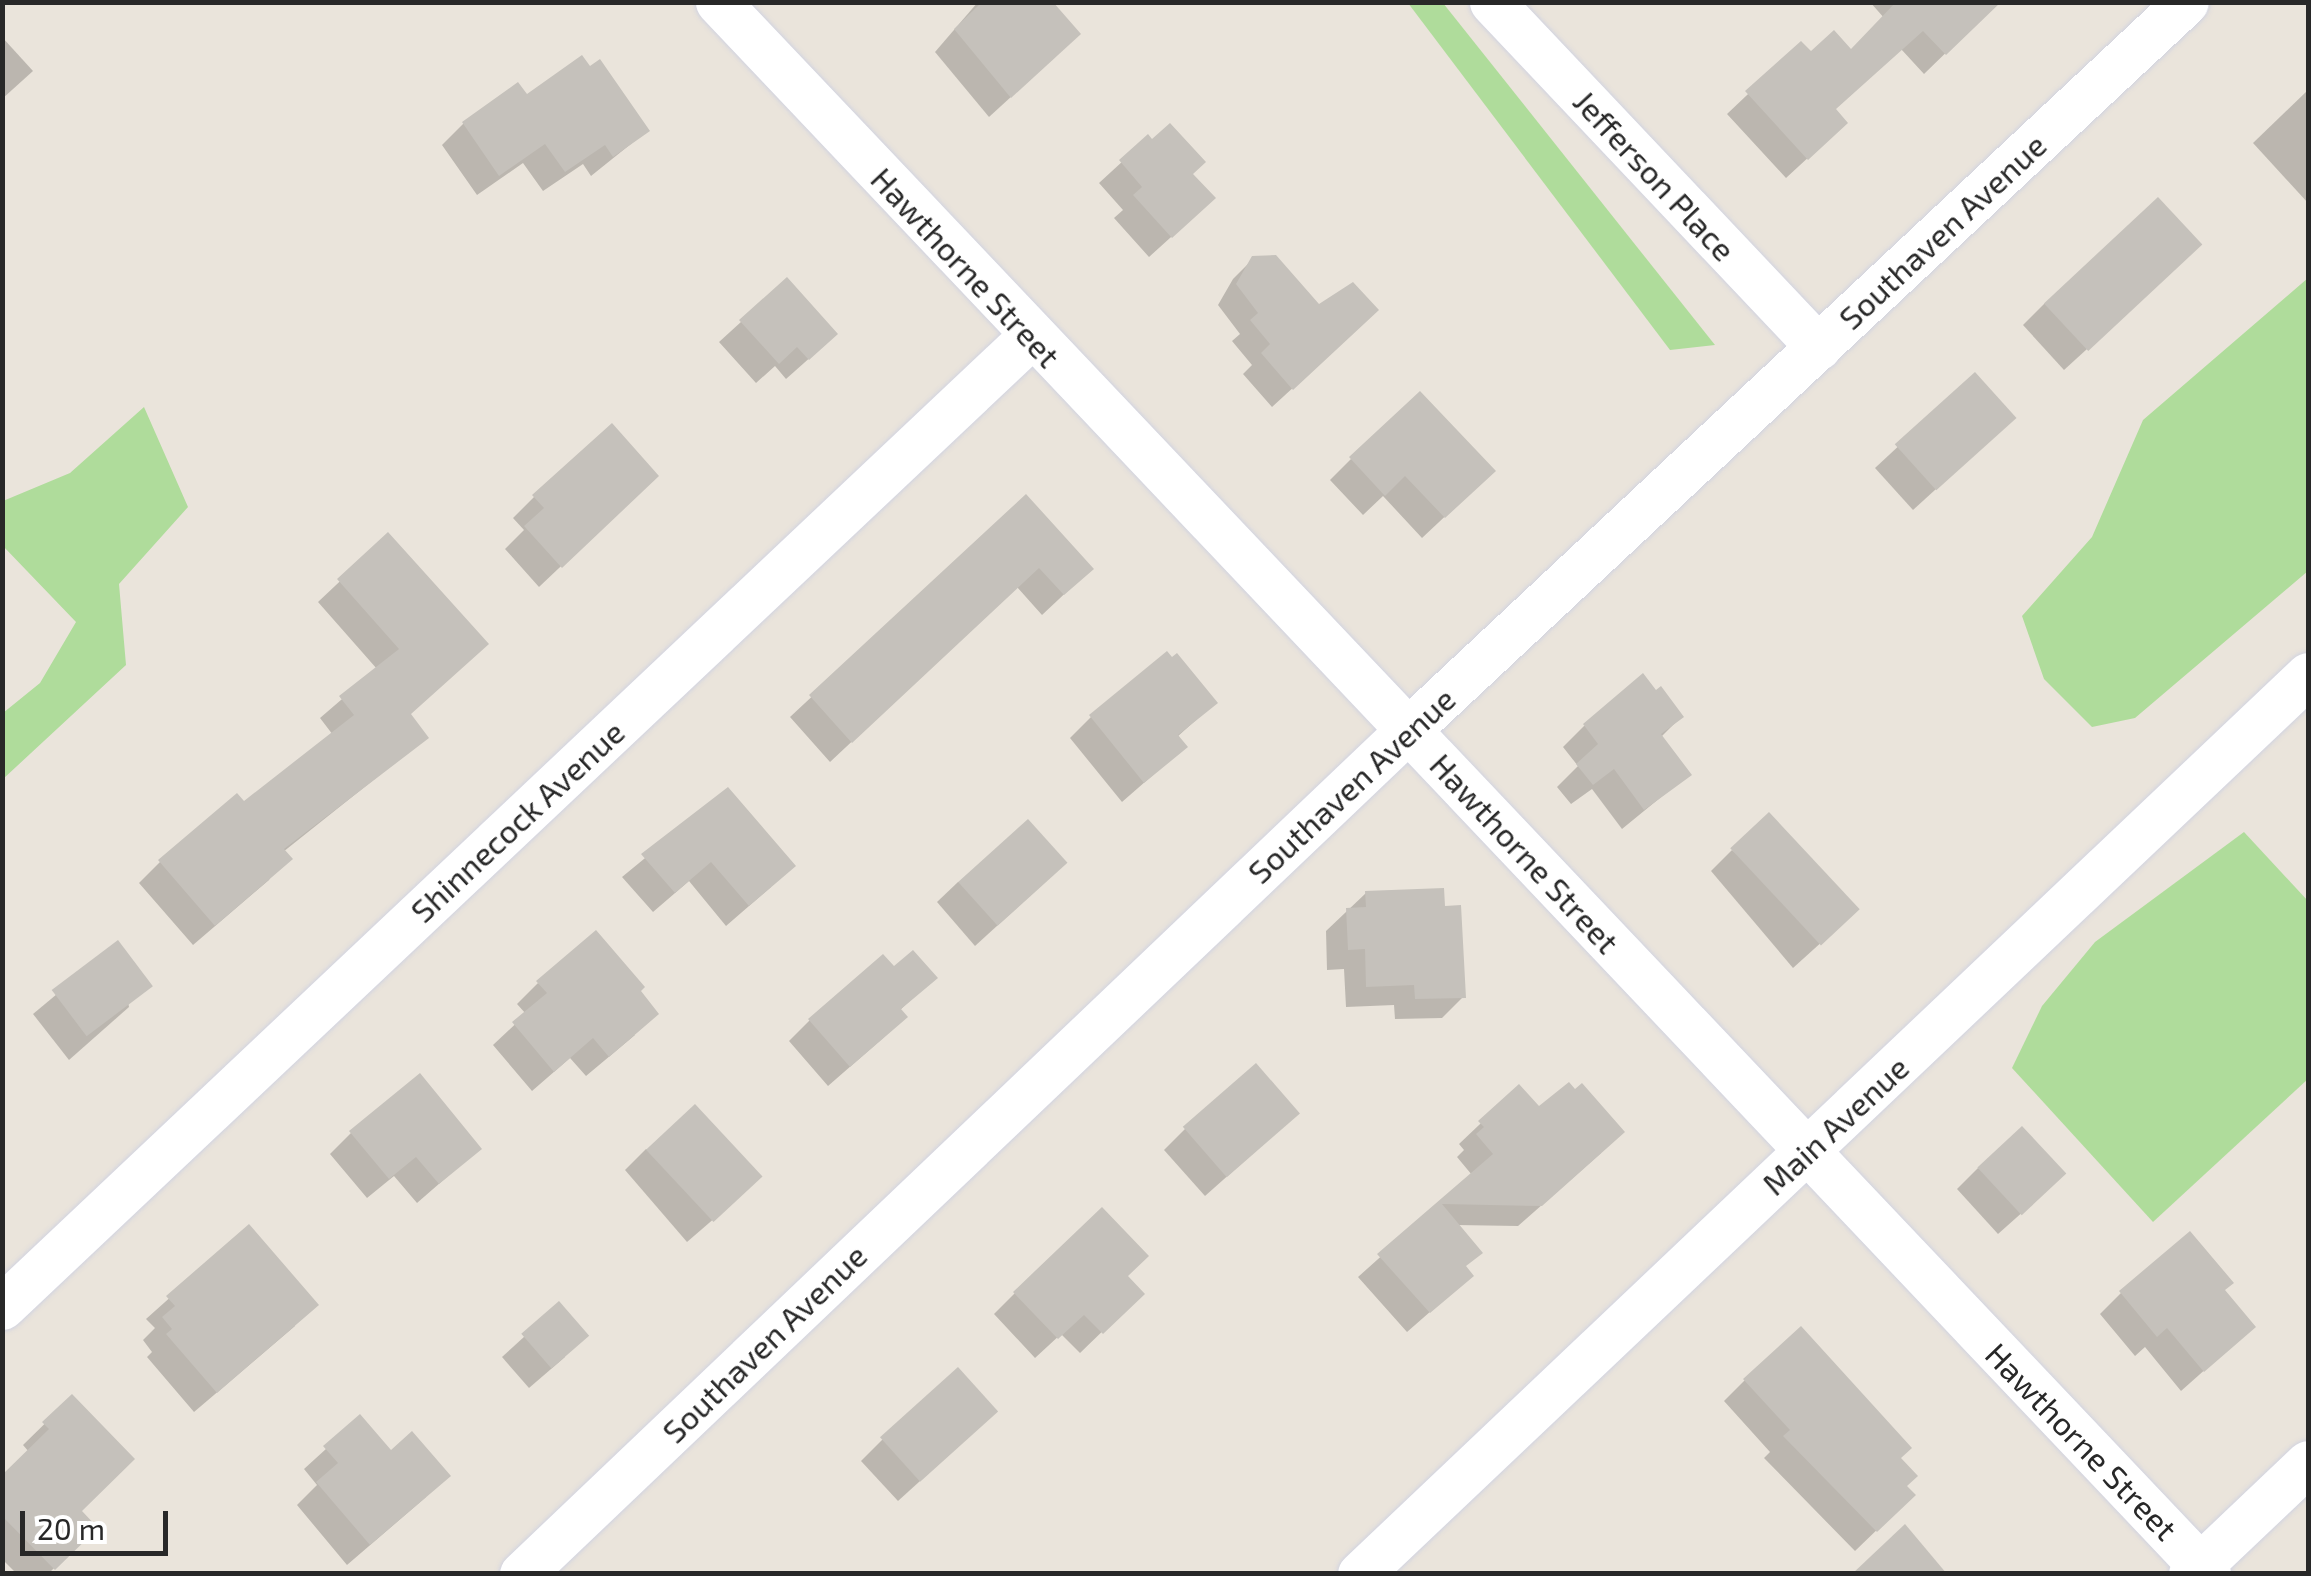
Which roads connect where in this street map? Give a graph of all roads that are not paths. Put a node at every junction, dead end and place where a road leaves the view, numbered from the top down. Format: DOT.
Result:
graph roads {
  1 [pos="718,2"];
  2 [pos="1492,2"];
  3 [pos="2186,2"];
  4 [pos="1031,336"];
  5 [pos="1818,348"];
  6 [pos="2308,676"];
  7 [pos="1408,730"];
  8 [pos="1807,1152"];
  9 [pos="2,1307"];
  10 [pos="2308,1462"];
  11 [pos="2199,1571"];
  12 [pos="522,1574"];
  13 [pos="1360,1574"];
  1 -- 4 [label="street, Hawthorne Street"];
  2 -- 5 [label="street, Jefferson Place"];
  3 -- 5 [label="street, Southaven Avenue"];
  4 -- 7 [label="street, Hawthorne Street"];
  4 -- 9 [label="street, Shinnecock Avenue"];
  5 -- 7 [label="street, Southaven Avenue"];
  6 -- 8 [label="street, Main Avenue"];
  7 -- 8 [label="street, Hawthorne Street"];
  7 -- 12 [label="street, Southaven Avenue"];
  8 -- 11 [label="street, Hawthorne Street"];
  8 -- 13 [label="street, Main Avenue"];
  10 -- 11 [label="street"];
}
